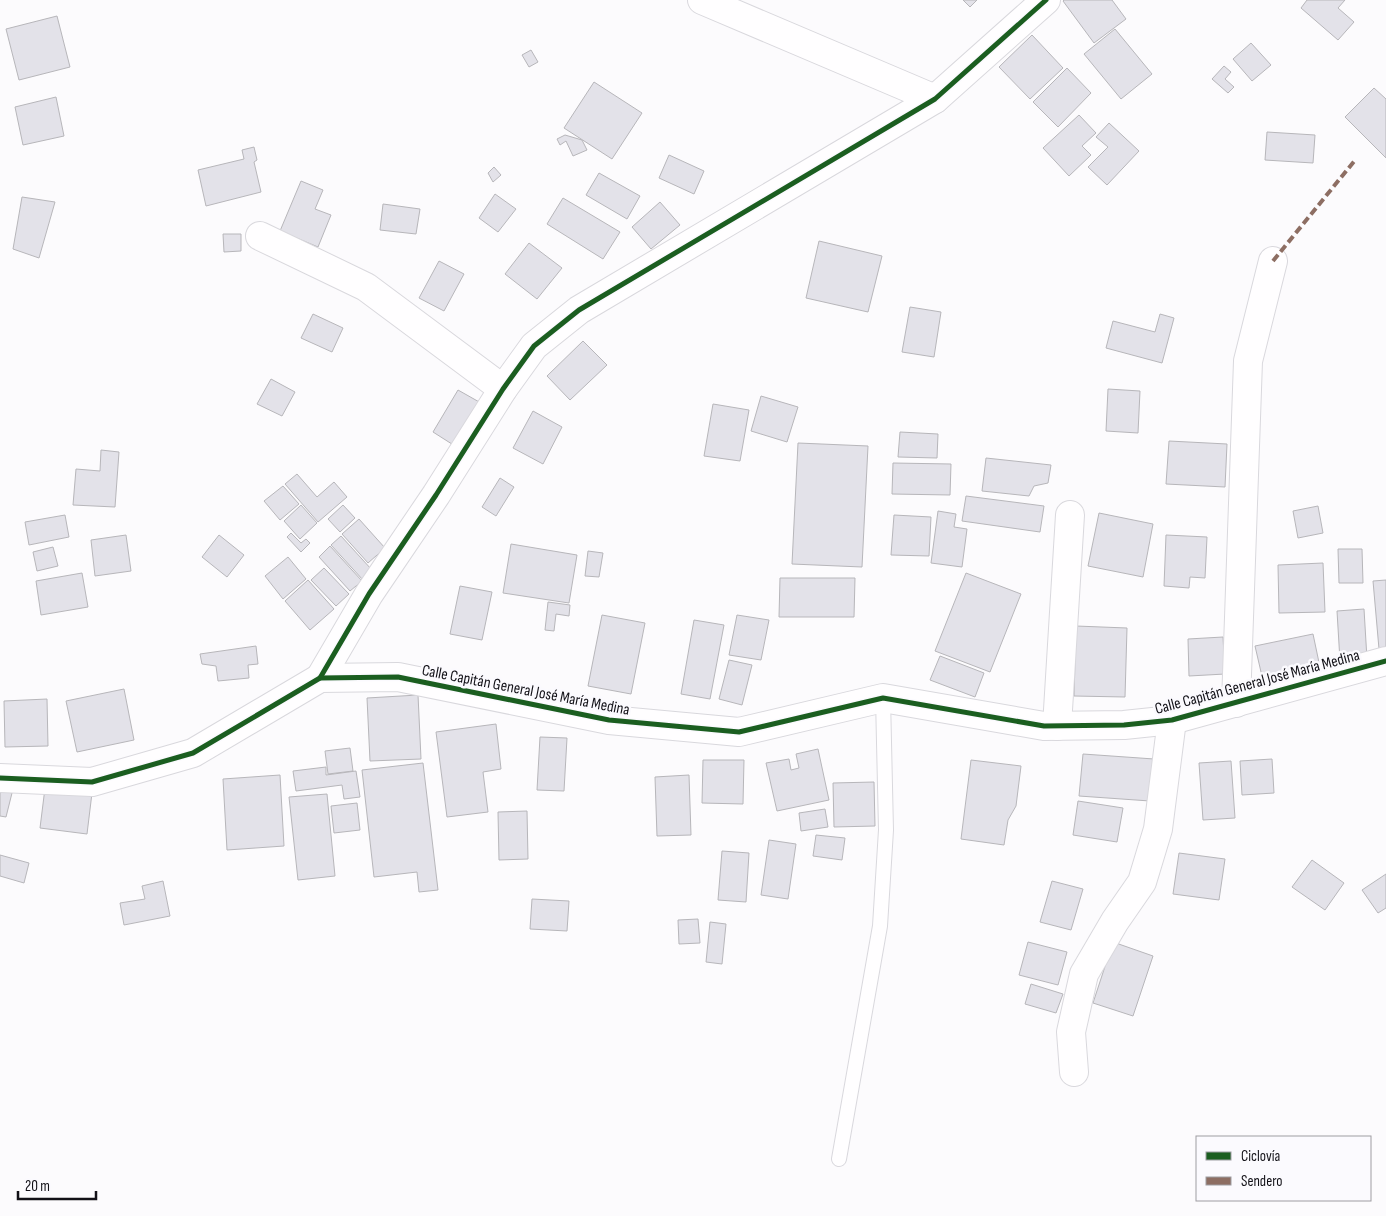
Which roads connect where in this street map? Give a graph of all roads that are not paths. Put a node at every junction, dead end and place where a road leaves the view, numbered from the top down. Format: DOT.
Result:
graph roads {
  1 [pos="702,0"];
  2 [pos="1046,0"];
  3 [pos="935,99"];
  4 [pos="260,236"];
  5 [pos="1272,261"];
  6 [pos="503,389"];
  7 [pos="1070,515"];
  8 [pos="1386,661"];
  9 [pos="320,678"];
  10 [pos="883,698"];
  11 [pos="1236,703"];
  12 [pos="1172,720"];
  13 [pos="1057,726"];
  14 [pos="0,778"];
  15 [pos="1074,1072"];
  16 [pos="839,1159"];
  1 -- 3 [label="street"];
  2 -- 3 [label="street"];
  3 -- 6 [label="street"];
  4 -- 6 [label="street"];
  5 -- 11 [label="street"];
  6 -- 9 [label="street"];
  7 -- 13 [label="street"];
  8 -- 11 [label="street, Calle Capitán General José María Medina"];
  9 -- 10 [label="street, Calle Capitán General José María Medina"];
  9 -- 14 [label="street, Calle Capitán General José María Medina"];
  10 -- 13 [label="street, Calle Capitán General José María Medina"];
  10 -- 16 [label="lane"];
  11 -- 12 [label="street, Calle Capitán General José María Medina"];
  12 -- 13 [label="street, Calle Capitán General José María Medina"];
  12 -- 15 [label="street"];
}
